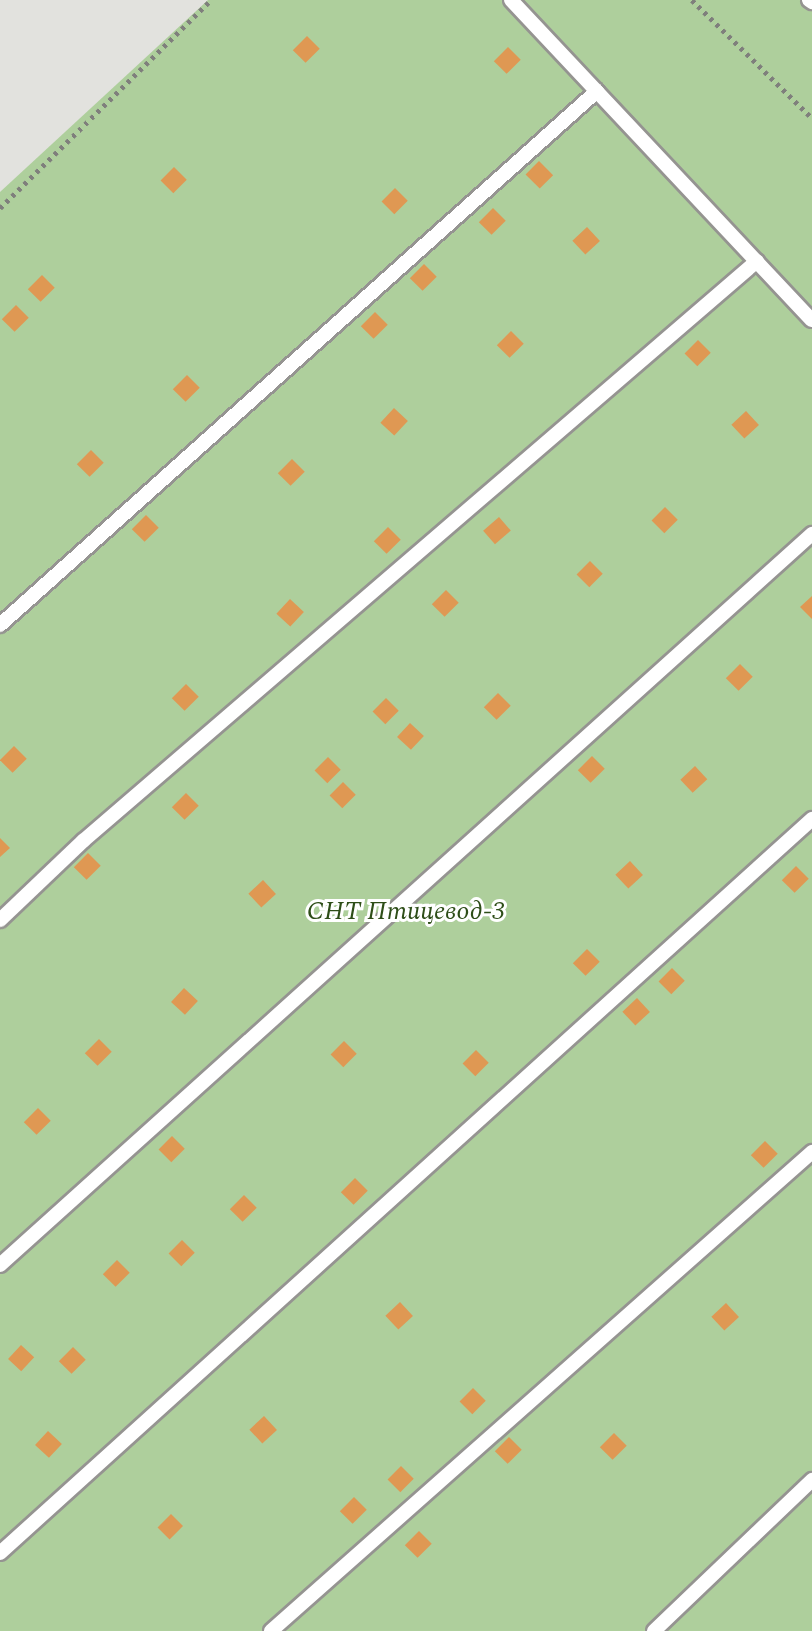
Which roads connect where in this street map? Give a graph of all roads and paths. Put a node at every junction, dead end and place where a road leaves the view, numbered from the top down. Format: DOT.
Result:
graph roads {
  1 [pos="211,0"];
  2 [pos="511,0"];
  3 [pos="692,0"];
  4 [pos="597,91"];
  5 [pos="812,118"];
  6 [pos="0,208"];
  7 [pos="757,261"];
  8 [pos="812,320"];
  9 [pos="812,534"];
  10 [pos="0,625"];
  11 [pos="812,819"];
  12 [pos="0,920"];
  13 [pos="812,1152"];
  14 [pos="0,1265"];
  15 [pos="812,1480"];
  16 [pos="0,1553"];
  17 [pos="271,1631"];
  18 [pos="654,1631"];
  1 -- 6 [label="path"];
  2 -- 4 [label="lane"];
  3 -- 5 [label="path"];
  4 -- 7 [label="lane"];
  4 -- 10 [label="lane"];
  7 -- 8 [label="lane"];
  7 -- 12 [label="lane"];
  9 -- 14 [label="lane"];
  11 -- 16 [label="lane"];
  13 -- 17 [label="lane"];
  15 -- 18 [label="lane"];
}
